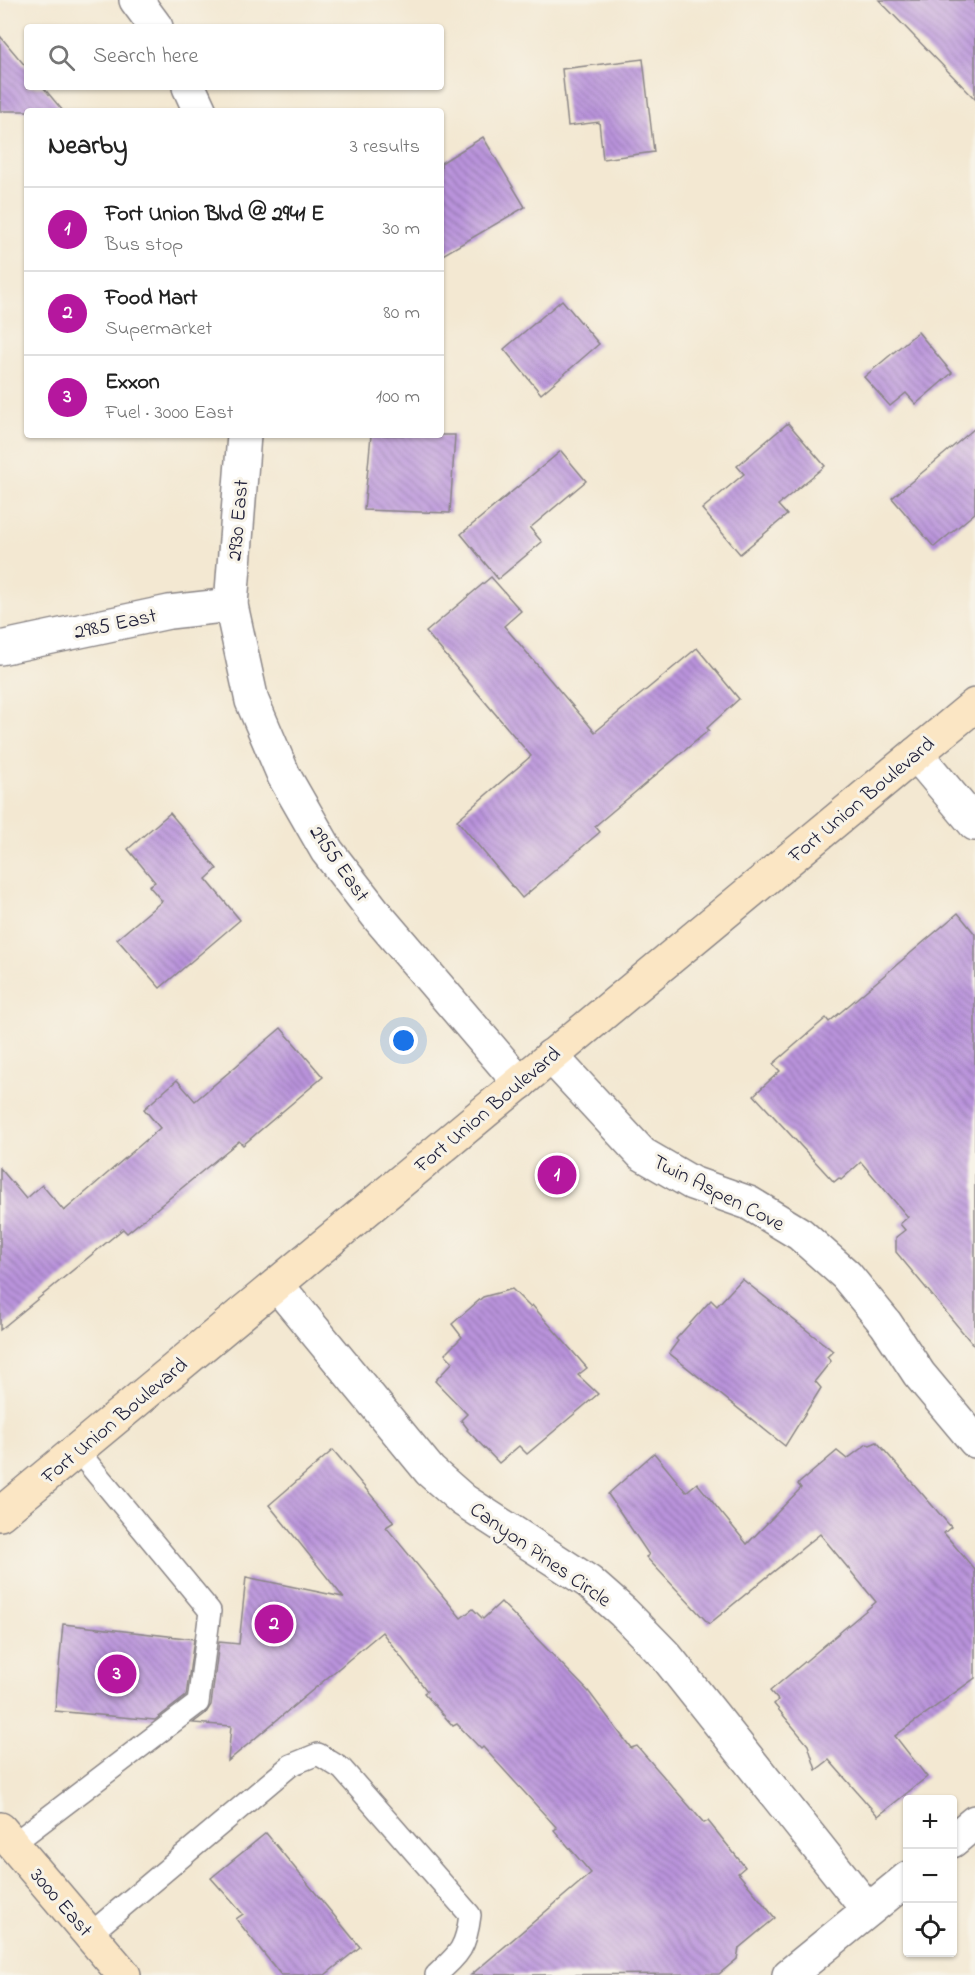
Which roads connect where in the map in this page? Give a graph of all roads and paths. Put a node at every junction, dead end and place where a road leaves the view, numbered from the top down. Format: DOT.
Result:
graph roads {
  1 [pos="136,0"];
  2 [pos="154,24"];
  3 [pos="190,90"];
  4 [pos="199,108"];
  5 [pos="244,438"];
  6 [pos="231,604"];
  7 [pos="0,648"];
  8 [pos="975,705"];
  9 [pos="916,754"];
  10 [pos="975,824"];
  11 [pos="551,1056"];
  12 [pos="520,1083"];
  13 [pos="278,1285"];
  14 [pos="975,1441"];
  15 [pos="77,1450"];
  16 [pos="0,1514"];
  17 [pos="975,1822"];
  18 [pos="6,1836"];
  19 [pos="957,1837"];
  20 [pos="903,1882"];
  21 [pos="868,1910"];
  22 [pos="90,1934"];
  23 [pos="124,1975"];
  24 [pos="436,1975"];
  25 [pos="789,1975"];
  1 -- 2 [label="street"];
  3 -- 4 [label="street"];
  5 -- 6 [label="street, 2930 East"];
  6 -- 7 [label="street, 2985 East"];
  6 -- 12 [label="street, 2955 East"];
  8 -- 9 [label="main road, Fort Union Boulevard"];
  9 -- 10 [label="street"];
  9 -- 11 [label="main road, Fort Union Boulevard"];
  11 -- 12 [label="main road, Fort Union Boulevard"];
  11 -- 14 [label="street, Twin Aspen Cove"];
  12 -- 13 [label="main road, Fort Union Boulevard"];
  13 -- 15 [label="main road, Fort Union Boulevard"];
  13 -- 21 [label="street, Canyon Pines Circle"];
  15 -- 16 [label="main road, Fort Union Boulevard"];
  15 -- 18 [label="lane"];
  17 -- 19 [label="street"];
  18 -- 22 [label="main road, 3000 East"];
  20 -- 21 [label="street"];
  21 -- 25 [label="street"];
  22 -- 23 [label="main road, 3000 East"];
  22 -- 24 [label="lane"];
}
